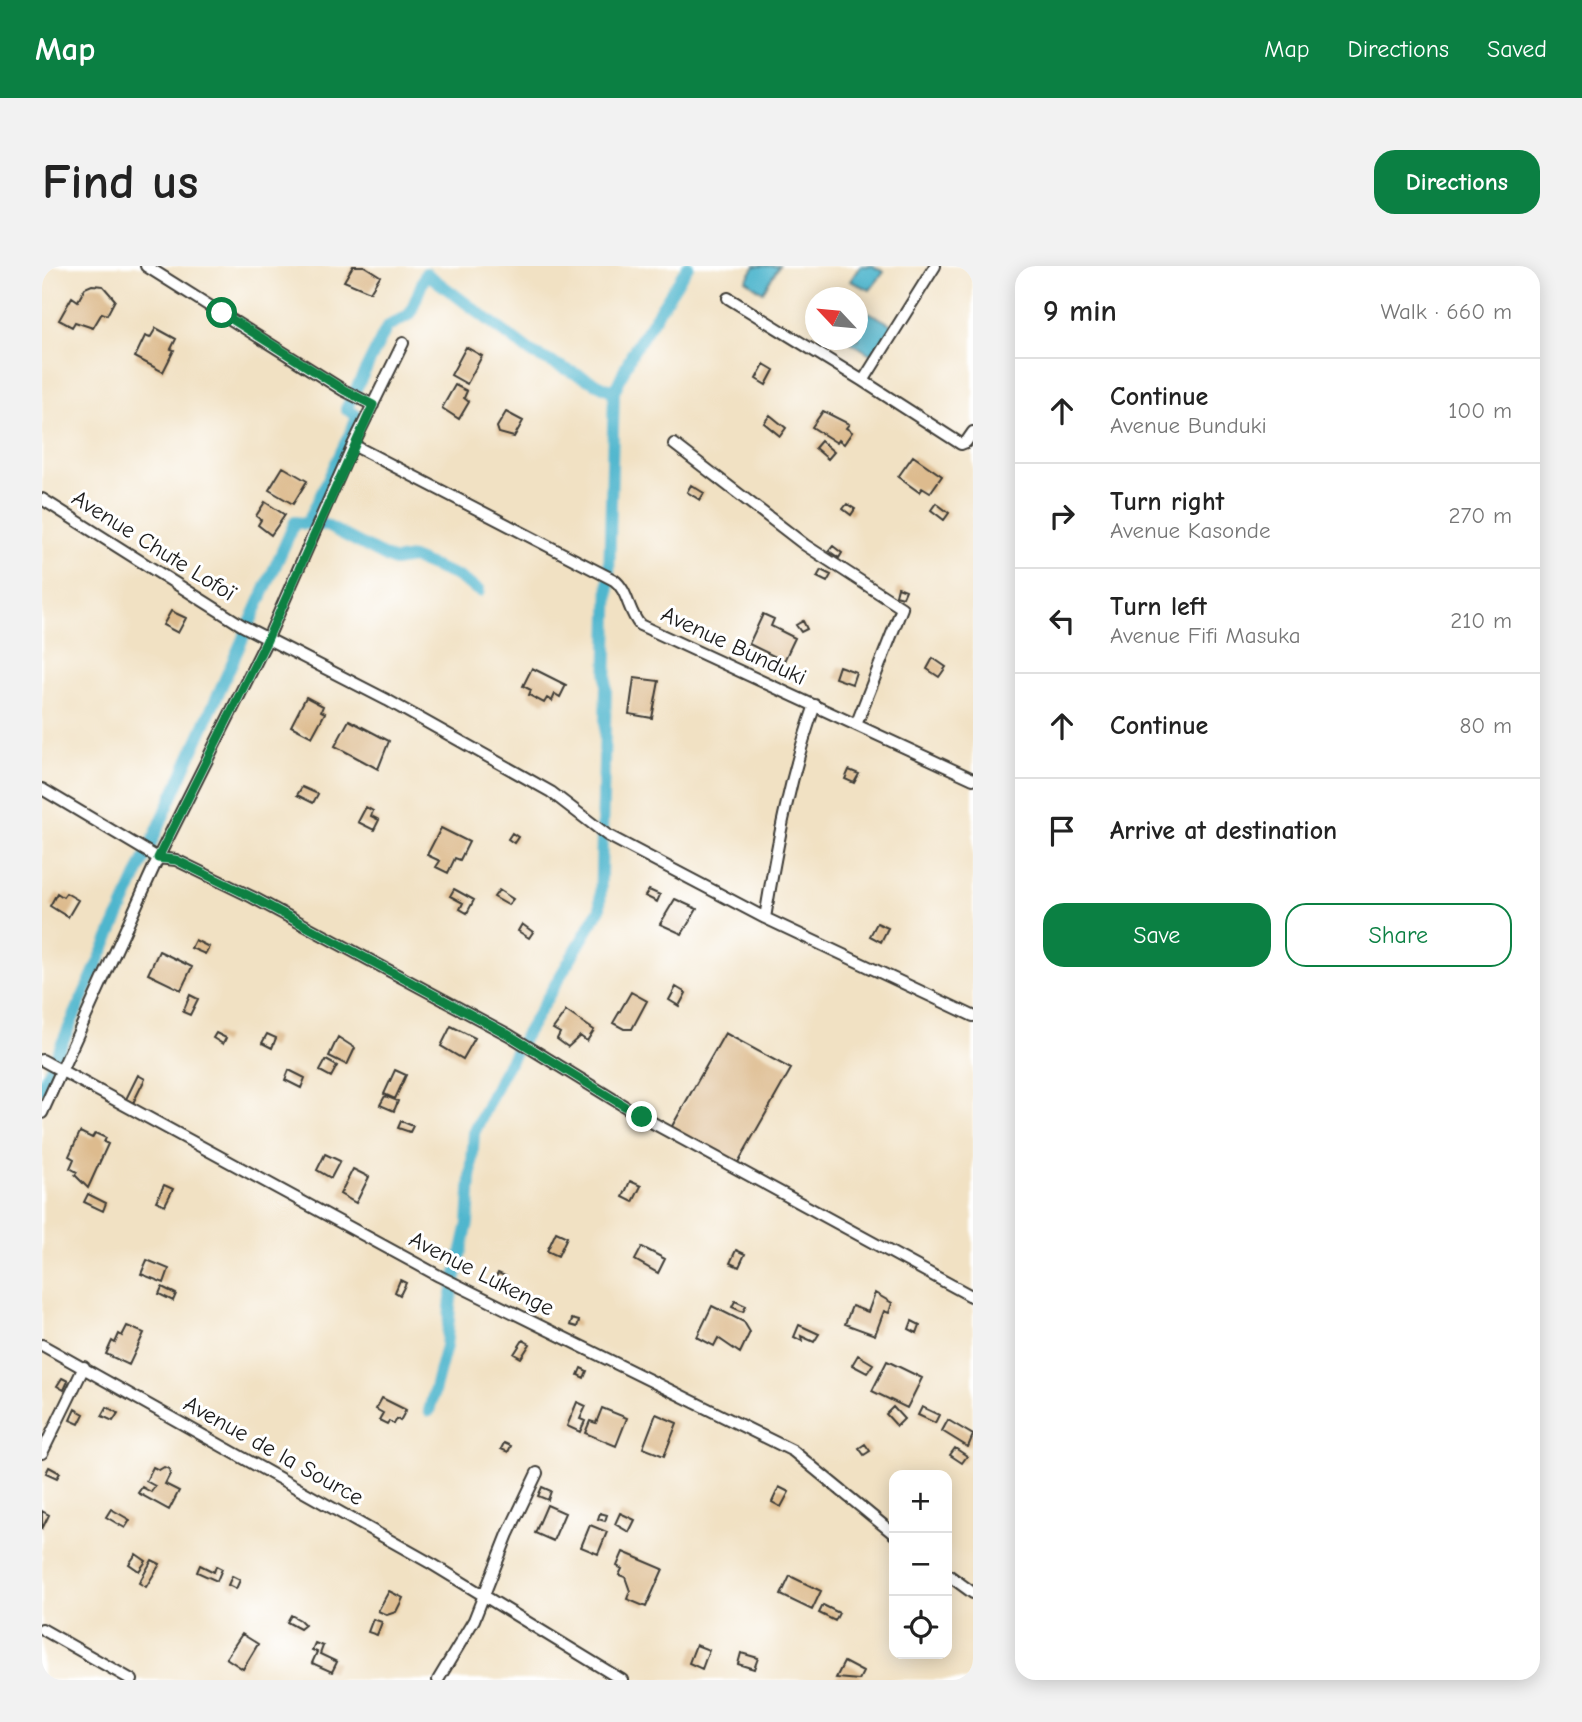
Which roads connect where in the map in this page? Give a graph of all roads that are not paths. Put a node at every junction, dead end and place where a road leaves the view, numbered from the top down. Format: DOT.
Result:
graph roads {
  1 [pos="146,266"];
  2 [pos="935,266"];
  3 [pos="728,298"];
  4 [pos="404,344"];
  5 [pos="863,381"];
  6 [pos="373,405"];
  7 [pos="973,432"];
  8 [pos="674,444"];
  9 [pos="353,445"];
  10 [pos="42,499"];
  11 [pos="263,637"];
  12 [pos="815,705"];
  13 [pos="856,724"];
  14 [pos="973,779"];
  15 [pos="42,789"];
  16 [pos="158,858"];
  17 [pos="765,918"];
  18 [pos="973,1016"];
  19 [pos="42,1060"];
  20 [pos="61,1071"];
  21 [pos="42,1113"];
  22 [pos="973,1297"];
  23 [pos="42,1345"];
  24 [pos="85,1367"];
  25 [pos="42,1452"];
  26 [pos="537,1473"];
  27 [pos="893,1533"];
  28 [pos="952,1577"];
  29 [pos="973,1594"];
  30 [pos="484,1596"];
  31 [pos="42,1629"];
  32 [pos="132,1680"];
  33 [pos="438,1680"];
  34 [pos="621,1680"];
  1 -- 6 [label="street"];
  2 -- 5 [label="street"];
  3 -- 5 [label="street"];
  4 -- 6 [label="street"];
  5 -- 7 [label="street"];
  6 -- 9 [label="street"];
  8 -- 13 [label="street"];
  9 -- 11 [label="street"];
  9 -- 12 [label="street, Avenue Bunduki"];
  10 -- 11 [label="street, Avenue Chute Lofoï"];
  11 -- 16 [label="street"];
  11 -- 17 [label="street, Avenue Chute Lofoï"];
  12 -- 13 [label="street, Avenue Bunduki"];
  12 -- 17 [label="street"];
  13 -- 14 [label="street, Avenue Bunduki"];
  15 -- 16 [label="street"];
  16 -- 20 [label="street"];
  16 -- 22 [label="street"];
  17 -- 18 [label="street, Avenue Chute Lofoï"];
  19 -- 20 [label="street, Avenue Lukenge"];
  20 -- 21 [label="street"];
  20 -- 27 [label="street, Avenue Lukenge"];
  23 -- 24 [label="street, Avenue de la Source"];
  24 -- 25 [label="street"];
  24 -- 30 [label="street, Avenue de la Source"];
  26 -- 30 [label="street"];
  28 -- 29 [label="street"];
  30 -- 33 [label="street"];
  30 -- 34 [label="street, Avenue de la Source"];
  31 -- 32 [label="street"];
}
